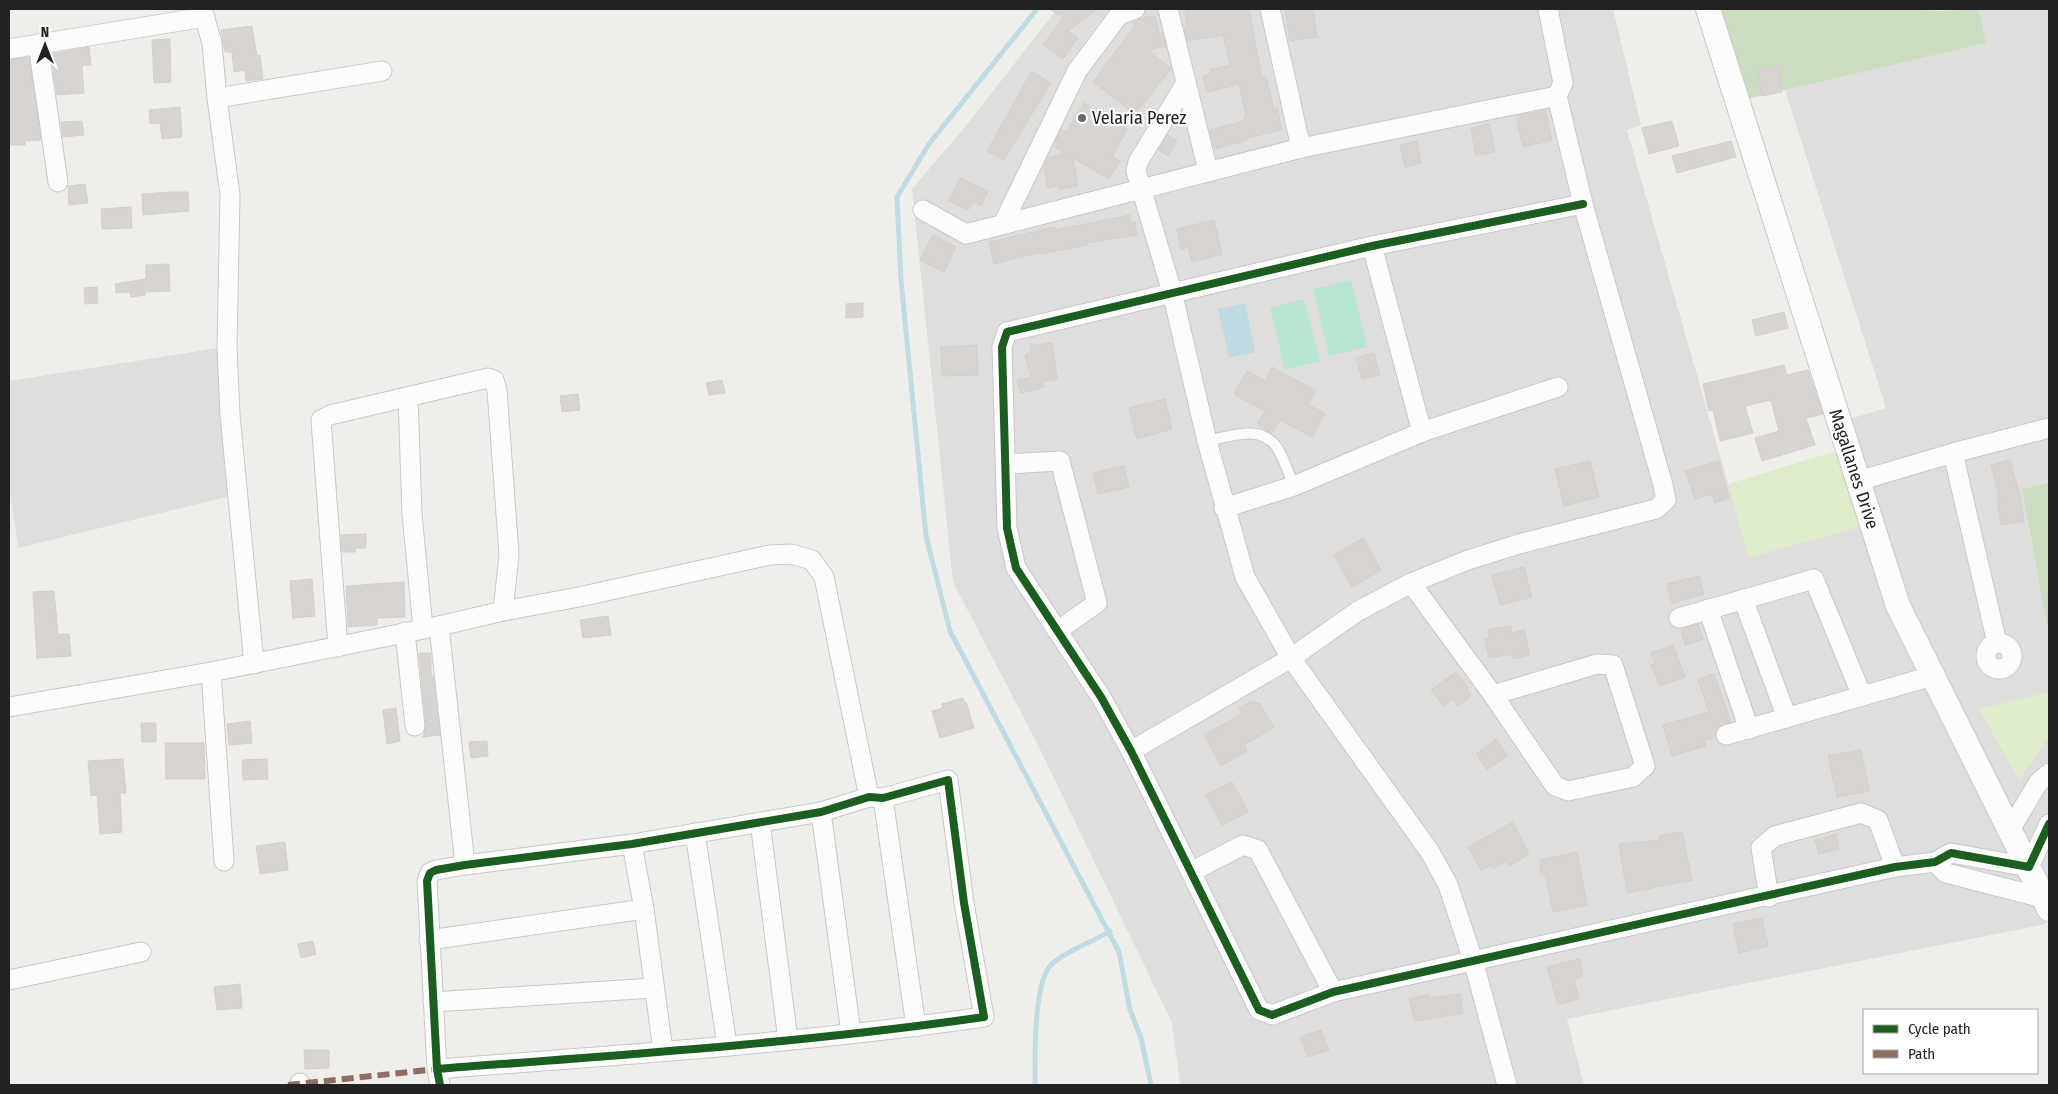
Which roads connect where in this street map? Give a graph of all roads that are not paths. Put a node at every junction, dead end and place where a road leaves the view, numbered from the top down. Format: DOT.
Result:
graph roads {
  1 [pos="1135,9"];
  2 [pos="1168,9"];
  3 [pos="1270,9"];
  4 [pos="1548,9"];
  5 [pos="1708,9"];
  6 [pos="203,13"];
  7 [pos="38,44"];
  8 [pos="9,49"];
  9 [pos="382,71"];
  10 [pos="1186,83"];
  11 [pos="1557,96"];
  12 [pos="217,98"];
  13 [pos="1301,148"];
  14 [pos="1208,171"];
  15 [pos="58,182"];
  16 [pos="1140,188"];
  17 [pos="1583,204"];
  18 [pos="923,210"];
  19 [pos="1003,224"];
  20 [pos="1372,246"];
  21 [pos="1172,292"];
  22 [pos="1558,387"];
  23 [pos="408,397"];
  24 [pos="2049,428"];
  25 [pos="1422,432"];
  26 [pos="1206,441"];
  27 [pos="1953,453"];
  28 [pos="1006,464"];
  29 [pos="1858,481"];
  30 [pos="1294,486"];
  31 [pos="1224,508"];
  32 [pos="1411,583"];
  33 [pos="1742,599"];
  34 [pos="1708,609"];
  35 [pos="503,611"];
  36 [pos="1679,618"];
  37 [pos="422,629"];
  38 [pos="1057,631"];
  39 [pos="1997,643"];
  40 [pos="338,647"];
  41 [pos="1291,658"];
  42 [pos="254,664"];
  43 [pos="211,672"];
  44 [pos="1932,676"];
  45 [pos="1493,695"];
  46 [pos="1862,696"];
  47 [pos="9,707"];
  48 [pos="1787,718"];
  49 [pos="415,726"];
  50 [pos="1748,729"];
  51 [pos="1726,735"];
  52 [pos="1131,751"];
  53 [pos="2049,774"];
  54 [pos="876,797"];
  55 [pos="822,812"];
  56 [pos="760,822"];
  57 [pos="2049,824"];
  58 [pos="2010,830"];
  59 [pos="695,833"];
  60 [pos="632,844"];
  61 [pos="224,861"];
  62 [pos="1935,862"];
  63 [pos="465,865"];
  64 [pos="1895,867"];
  65 [pos="2029,867"];
  66 [pos="1191,872"];
  67 [pos="1769,897"];
  68 [pos="2046,903"];
  69 [pos="644,909"];
  70 [pos="429,940"];
  71 [pos="141,952"];
  72 [pos="1473,960"];
  73 [pos="9,980"];
  74 [pos="654,988"];
  75 [pos="1333,992"];
  76 [pos="433,1002"];
  77 [pos="916,1027"];
  78 [pos="851,1033"];
  79 [pos="788,1040"];
  80 [pos="727,1045"];
  81 [pos="663,1051"];
  82 [pos="439,1077"];
  83 [pos="1507,1085"];
  1 -- 19 [label="street"];
  2 -- 10 [label="street"];
  3 -- 13 [label="street"];
  4 -- 11 [label="street"];
  5 -- 29 [label="street, Magallanes Drive"];
  6 -- 7 [label="street"];
  6 -- 12 [label="street"];
  7 -- 8 [label="street"];
  7 -- 15 [label="street"];
  9 -- 12 [label="street"];
  10 -- 14 [label="street"];
  10 -- 16 [label="street"];
  11 -- 13 [label="street"];
  11 -- 17 [label="street"];
  12 -- 42 [label="street"];
  13 -- 14 [label="street"];
  14 -- 16 [label="street"];
  16 -- 19 [label="street"];
  16 -- 21 [label="street"];
  17 -- 20 [label="street"];
  17 -- 32 [label="street"];
  18 -- 19 [label="street"];
  20 -- 21 [label="street"];
  20 -- 25 [label="street"];
  21 -- 26 [label="street"];
  21 -- 28 [label="street"];
  22 -- 25 [label="street"];
  23 -- 35 [label="street"];
  23 -- 37 [label="street"];
  23 -- 40 [label="street"];
  24 -- 27 [label="street"];
  25 -- 30 [label="street"];
  26 -- 30 [label="lane"];
  26 -- 31 [label="street"];
  27 -- 29 [label="street"];
  27 -- 39 [label="street"];
  28 -- 38 [label="street"];
  28 -- 38 [label="street"];
  29 -- 44 [label="street, Magallanes Drive"];
  30 -- 31 [label="street"];
  31 -- 41 [label="street"];
  32 -- 41 [label="street"];
  32 -- 45 [label="street"];
  33 -- 34 [label="street"];
  33 -- 46 [label="street"];
  33 -- 48 [label="street"];
  34 -- 36 [label="street"];
  34 -- 50 [label="street"];
  35 -- 37 [label="street"];
  35 -- 54 [label="street"];
  37 -- 40 [label="street"];
  37 -- 49 [label="street"];
  37 -- 63 [label="street"];
  38 -- 52 [label="street"];
  40 -- 42 [label="street"];
  41 -- 52 [label="street"];
  41 -- 72 [label="street"];
  42 -- 43 [label="street"];
  43 -- 47 [label="street"];
  43 -- 61 [label="street"];
  44 -- 46 [label="street"];
  44 -- 58 [label="street, Magallanes Drive"];
  45 -- 45 [label="street"];
  46 -- 48 [label="street"];
  48 -- 50 [label="street"];
  50 -- 51 [label="street"];
  52 -- 66 [label="street"];
  53 -- 58 [label="street"];
  54 -- 55 [label="street"];
  54 -- 77 [label="street"];
  54 -- 77 [label="street"];
  55 -- 56 [label="street"];
  55 -- 78 [label="street"];
  56 -- 59 [label="street"];
  56 -- 79 [label="street"];
  57 -- 65 [label="street"];
  58 -- 65 [label="street, Magallanes Drive"];
  59 -- 60 [label="street"];
  59 -- 80 [label="street"];
  60 -- 63 [label="street"];
  60 -- 69 [label="street"];
  62 -- 64 [label="street"];
  62 -- 65 [label="street"];
  62 -- 68 [label="street"];
  63 -- 70 [label="street"];
  64 -- 67 [label="street"];
  64 -- 67 [label="street"];
  65 -- 68 [label="street, Magallanes Drive"];
  66 -- 75 [label="street"];
  66 -- 75 [label="street"];
  67 -- 72 [label="street"];
  69 -- 70 [label="street"];
  69 -- 74 [label="street"];
  70 -- 76 [label="street"];
  71 -- 73 [label="street"];
  72 -- 75 [label="street"];
  72 -- 83 [label="street"];
  74 -- 76 [label="street"];
  74 -- 81 [label="street"];
  76 -- 82 [label="street"];
  77 -- 78 [label="street"];
  78 -- 79 [label="street"];
  79 -- 80 [label="street"];
  80 -- 81 [label="street"];
  81 -- 82 [label="street"];
}
